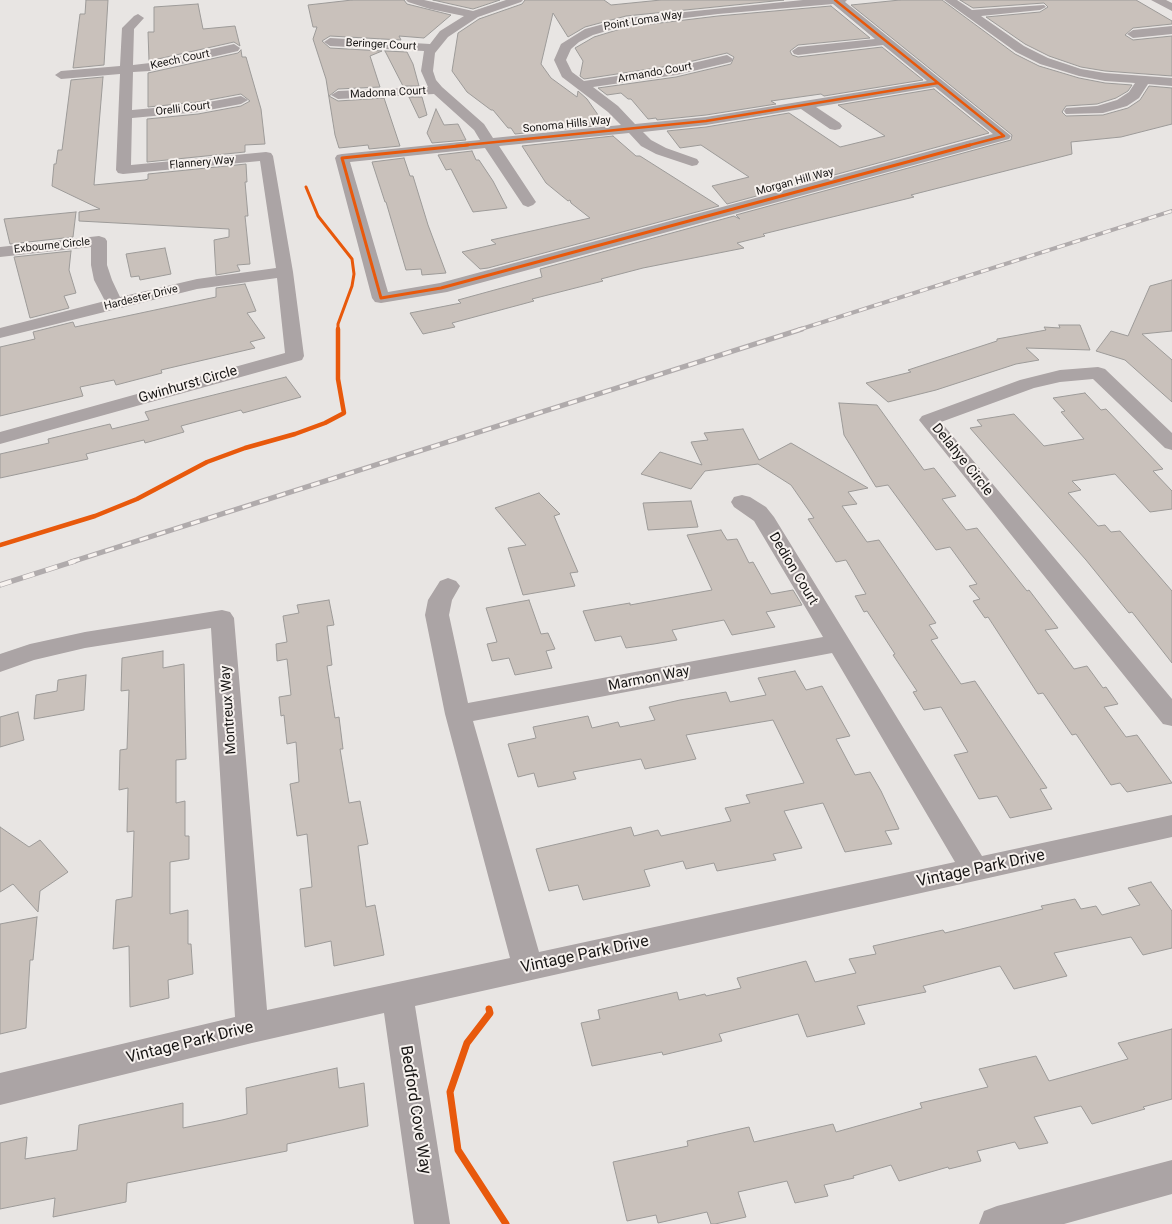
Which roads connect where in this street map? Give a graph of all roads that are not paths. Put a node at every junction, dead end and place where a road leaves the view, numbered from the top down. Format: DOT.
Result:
graph roads {
  1 [pos="412,0"];
  2 [pos="517,0"];
  3 [pos="707,0"];
  4 [pos="835,0"];
  5 [pos="841,0"];
  6 [pos="950,0"];
  7 [pos="1157,0"];
  8 [pos="1040,8"];
  9 [pos="1172,8"];
  10 [pos="718,11"];
  11 [pos="969,14"];
  12 [pos="474,15"];
  13 [pos="138,18"];
  14 [pos="1172,30"];
  15 [pos="1133,34"];
  16 [pos="886,41"];
  17 [pos="330,42"];
  18 [pos="234,48"];
  19 [pos="432,48"];
  20 [pos="798,51"];
  21 [pos="727,59"];
  22 [pos="125,70"];
  23 [pos="61,75"];
  24 [pos="1143,82"];
  25 [pos="1172,82"];
  26 [pos="938,83"];
  27 [pos="582,85"];
  28 [pos="437,90"];
  29 [pos="338,95"];
  30 [pos="241,100"];
  31 [pos="805,106"];
  32 [pos="1072,111"];
  33 [pos="124,115"];
  34 [pos="835,126"];
  35 [pos="631,129"];
  36 [pos="490,143"];
  37 [pos="692,162"];
  38 [pos="528,202"];
  39 [pos="0,252"];
  40 [pos="284,272"];
  41 [pos="381,298"];
  42 [pos="115,304"];
  43 [pos="0,333"];
  44 [pos="0,438"];
  45 [pos="1172,444"];
  46 [pos="742,502"];
  47 [pos="448,586"];
  48 [pos="838,643"];
  49 [pos="0,663"];
  50 [pos="458,714"];
  51 [pos="1172,717"];
  52 [pos="1172,826"];
  53 [pos="975,870"];
  54 [pos="528,968"];
  55 [pos="398,997"];
  56 [pos="252,1028"];
  57 [pos="0,1089"];
  58 [pos="1172,1177"];
  59 [pos="432,1224"];
  60 [pos="997,1224"];
  1 -- 12 [label="street"];
  2 -- 12 [label="street"];
  3 -- 10 [label="street"];
  4 -- 5 [label="street, Point Loma Way"];
  4 -- 10 [label="street, Point Loma Way"];
  4 -- 16 [label="street, Morgan Hill Way"];
  6 -- 11 [label="street"];
  7 -- 9 [label="street"];
  8 -- 11 [label="street"];
  10 -- 27 [label="street, Point Loma Way"];
  11 -- 24 [label="street"];
  12 -- 19 [label="street"];
  13 -- 22 [label="street, Flannery Way"];
  14 -- 15 [label="street"];
  16 -- 20 [label="street"];
  16 -- 26 [label="street, Morgan Hill Way"];
  17 -- 19 [label="street, Beringer Court"];
  18 -- 22 [label="street, Keech Court"];
  19 -- 28 [label="street"];
  21 -- 27 [label="street, Armando Court"];
  22 -- 23 [label="street, Keech Court"];
  22 -- 33 [label="street, Flannery Way"];
  24 -- 25 [label="street"];
  24 -- 32 [label="street"];
  26 -- 31 [label="street, Sonoma Hills Way"];
  26 -- 41 [label="street, Morgan Hill Way"];
  27 -- 35 [label="street, Point Loma Way"];
  28 -- 29 [label="street, Madonna Court"];
  28 -- 36 [label="street"];
  30 -- 33 [label="street, Orelli Court"];
  31 -- 34 [label="street"];
  31 -- 35 [label="street, Sonoma Hills Way"];
  33 -- 40 [label="street, Flannery Way"];
  35 -- 36 [label="street, Sonoma Hills Way"];
  35 -- 37 [label="street, Point Loma Way"];
  36 -- 38 [label="street"];
  36 -- 41 [label="street, Sonoma Hills Way"];
  39 -- 42 [label="street, Exbourne Circle"];
  40 -- 42 [label="street, Hardester Drive"];
  40 -- 44 [label="street, Gwinhurst Circle"];
  42 -- 43 [label="street, Hardester Drive"];
  45 -- 51 [label="street, Delahye Circle"];
  46 -- 48 [label="street, Dedion Court"];
  47 -- 50 [label="street"];
  48 -- 50 [label="street, Marmon Way"];
  48 -- 53 [label="street"];
  49 -- 56 [label="street, Montreux Way"];
  50 -- 54 [label="street"];
  52 -- 53 [label="street, Vintage Park Drive"];
  53 -- 54 [label="street, Vintage Park Drive"];
  54 -- 55 [label="street, Vintage Park Drive"];
  55 -- 56 [label="street, Vintage Park Drive"];
  55 -- 59 [label="street, Bedford Cove Way"];
  56 -- 57 [label="street, Vintage Park Drive"];
  58 -- 60 [label="street"];
}
